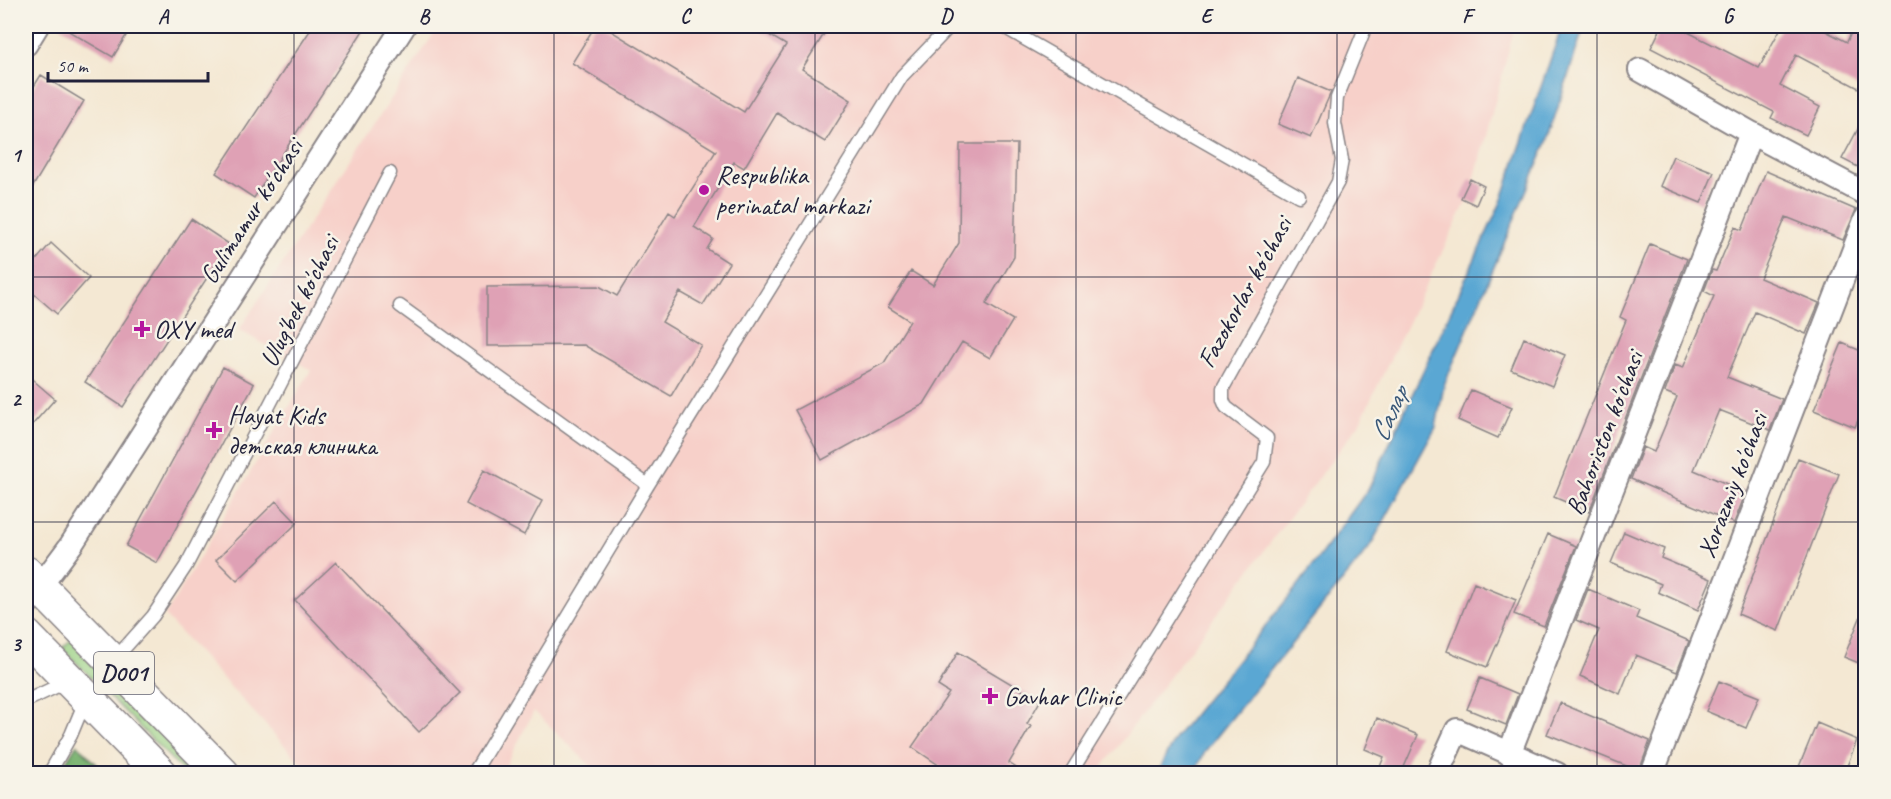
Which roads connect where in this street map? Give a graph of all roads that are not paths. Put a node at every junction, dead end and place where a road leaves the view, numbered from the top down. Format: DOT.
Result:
graph roads {
  1 [pos="37,26"];
  2 [pos="404,26"];
  3 [pos="950,26"];
  4 [pos="1002,26"];
  5 [pos="1366,26"];
  6 [pos="26,44"];
  7 [pos="1640,70"];
  8 [pos="1751,133"];
  9 [pos="390,173"];
  10 [pos="1866,194"];
  11 [pos="1299,196"];
  12 [pos="1866,218"];
  13 [pos="400,306"];
  14 [pos="648,485"];
  15 [pos="30,589"];
  16 [pos="26,636"];
  17 [pos="113,661"];
  18 [pos="78,689"];
  19 [pos="26,701"];
  20 [pos="1509,754"];
  21 [pos="49,774"];
  22 [pos="161,774"];
  23 [pos="223,774"];
  24 [pos="473,774"];
  25 [pos="1070,774"];
  26 [pos="1437,774"];
  27 [pos="1557,774"];
  28 [pos="1652,774"];
  1 -- 6 [label="street"];
  2 -- 15 [label="street, Gulimamur ko'chasi"];
  3 -- 14 [label="lane"];
  4 -- 11 [label="lane"];
  5 -- 25 [label="lane, Fazokorlar ko'chasi"];
  7 -- 8 [label="street"];
  8 -- 10 [label="street"];
  8 -- 20 [label="street, Bahoriston ko'chasi"];
  9 -- 17 [label="lane, Ulug'bek ko'chasi"];
  12 -- 28 [label="street, Xorazmiy ko'chasi"];
  13 -- 14 [label="lane"];
  14 -- 24 [label="lane"];
  15 -- 17 [label="highway, D001"];
  16 -- 18 [label="highway, D001"];
  17 -- 23 [label="highway, D001"];
  18 -- 19 [label="lane"];
  18 -- 21 [label="lane"];
  18 -- 22 [label="highway, D001"];
  20 -- 26 [label="street"];
  20 -- 27 [label="street"];
}
